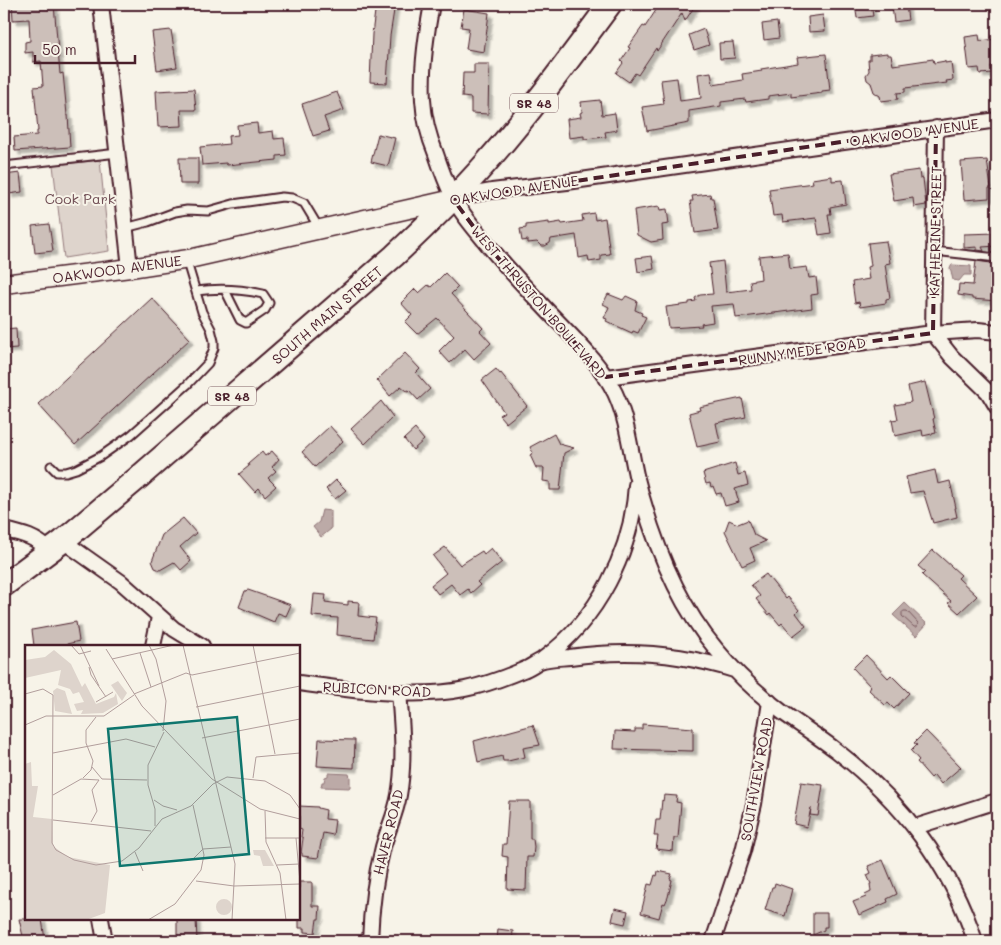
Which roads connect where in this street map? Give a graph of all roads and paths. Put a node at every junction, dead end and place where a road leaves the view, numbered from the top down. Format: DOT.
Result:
graph roads {
  1 [pos="101,4"];
  2 [pos="432,4"];
  3 [pos="610,4"];
  4 [pos="997,120"];
  5 [pos="936,128"];
  6 [pos="118,153"];
  7 [pos="4,166"];
  8 [pos="453,199"];
  9 [pos="125,228"];
  10 [pos="319,229"];
  11 [pos="934,251"];
  12 [pos="997,258"];
  13 [pos="186,259"];
  14 [pos="130,268"];
  15 [pos="4,284"];
  16 [pos="225,290"];
  17 [pos="196,291"];
  18 [pos="997,332"];
  19 [pos="933,333"];
  20 [pos="606,377"];
  21 [pos="997,407"];
  22 [pos="51,466"];
  23 [pos="636,476"];
  24 [pos="4,530"];
  25 [pos="56,546"];
  26 [pos="4,585"];
  27 [pos="159,617"];
  28 [pos="153,645"];
  29 [pos="200,645"];
  30 [pos="541,661"];
  31 [pos="735,670"];
  32 [pos="300,682"];
  33 [pos="399,692"];
  34 [pos="770,702"];
  35 [pos="997,801"];
  36 [pos="915,827"];
  37 [pos="101,920"];
  38 [pos="105,941"];
  39 [pos="370,941"];
  40 [pos="713,941"];
  41 [pos="975,941"];
  1 -- 6 [label="street"];
  2 -- 8 [label="street, WEST THRUSTON BOULEVARD"];
  3 -- 8 [label="main road, SOUTH MAIN STREET / SR 48"];
  4 -- 5 [label="street, OAKWOOD AVENUE"];
  5 -- 8 [label="street, OAKWOOD AVENUE"];
  5 -- 11 [label="street, KATHERINE STREET"];
  6 -- 7 [label="lane"];
  6 -- 9 [label="street"];
  8 -- 10 [label="street, OAKWOOD AVENUE"];
  8 -- 20 [label="street, WEST THRUSTON BOULEVARD"];
  8 -- 25 [label="main road, SOUTH MAIN STREET / SR 48"];
  9 -- 10 [label="lane"];
  9 -- 14 [label="street"];
  10 -- 13 [label="street, OAKWOOD AVENUE"];
  11 -- 12 [label="lane"];
  11 -- 19 [label="street, KATHERINE STREET"];
  13 -- 14 [label="street, OAKWOOD AVENUE"];
  13 -- 17 [label="lane"];
  14 -- 15 [label="street, OAKWOOD AVENUE"];
  16 -- 16 [label="lane"];
  16 -- 17 [label="lane"];
  17 -- 22 [label="lane"];
  18 -- 19 [label="street, RUNNYMEDE ROAD"];
  19 -- 20 [label="street, RUNNYMEDE ROAD"];
  19 -- 21 [label="street"];
  20 -- 23 [label="street, WEST THRUSTON BOULEVARD"];
  23 -- 30 [label="street, RUBICON ROAD"];
  23 -- 31 [label="street, WEST THRUSTON BOULEVARD"];
  24 -- 25 [label="street"];
  25 -- 26 [label="main road, SOUTH MAIN STREET / SR 48"];
  25 -- 27 [label="street"];
  27 -- 28 [label="street"];
  27 -- 29 [label="street"];
  30 -- 31 [label="street, RUBICON ROAD"];
  30 -- 33 [label="street, RUBICON ROAD"];
  31 -- 34 [label="street, WEST THRUSTON BOULEVARD"];
  32 -- 33 [label="street, RUBICON ROAD"];
  33 -- 39 [label="street, HAVER ROAD"];
  34 -- 36 [label="street, WEST THRUSTON BOULEVARD"];
  34 -- 40 [label="street, SOUTHVIEW ROAD"];
  35 -- 36 [label="street"];
  36 -- 41 [label="street, WEST THRUSTON BOULEVARD"];
  37 -- 38 [label="street"];
}
